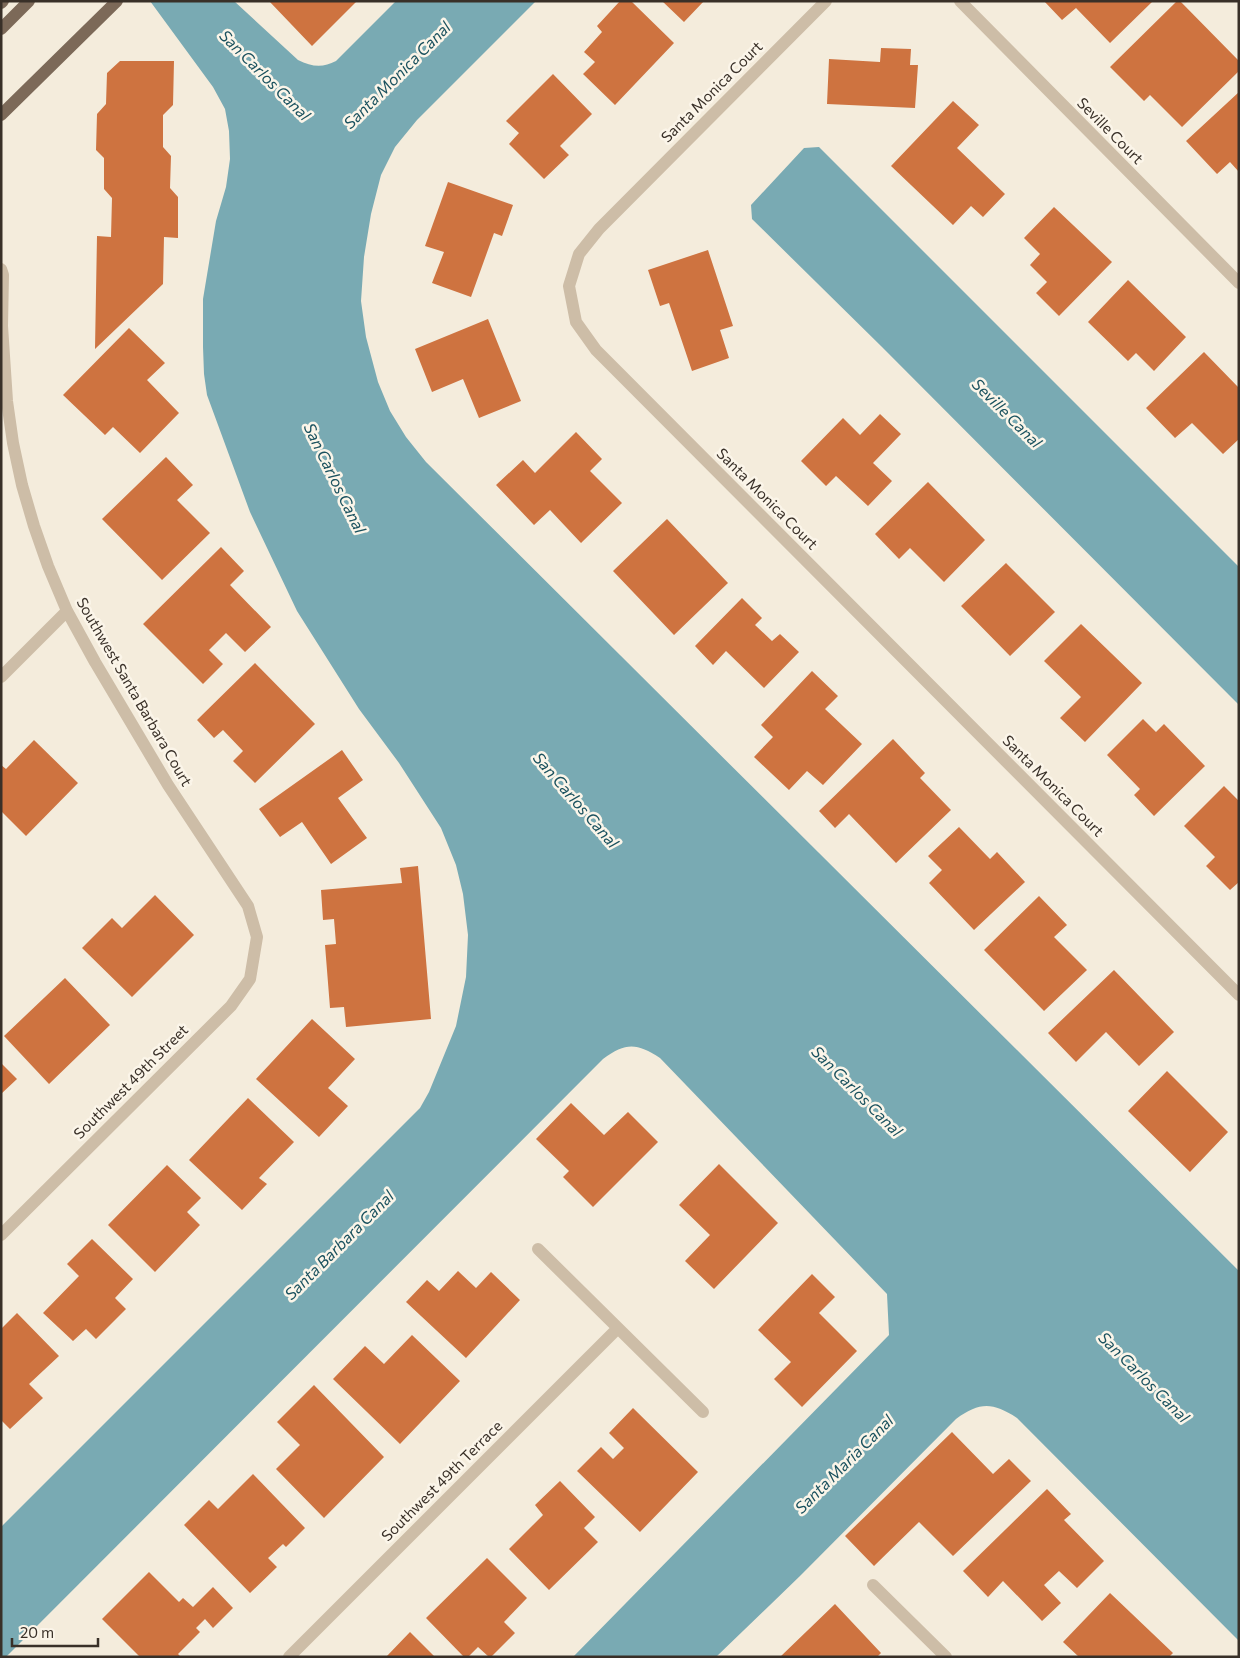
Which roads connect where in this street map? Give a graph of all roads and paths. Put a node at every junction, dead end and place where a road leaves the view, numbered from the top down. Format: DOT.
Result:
graph roads {
  1 [pos="29,1"];
  2 [pos="118,1"];
  3 [pos="826,1"];
  4 [pos="960,1"];
  5 [pos="1,29"];
  6 [pos="1,115"];
  7 [pos="1,269"];
  8 [pos="1239,283"];
  9 [pos="67,611"];
  10 [pos="1,677"];
  11 [pos="257,938"];
  12 [pos="1239,995"];
  13 [pos="1,1234"];
  14 [pos="538,1249"];
  15 [pos="618,1328"];
  16 [pos="703,1412"];
  17 [pos="873,1586"];
  18 [pos="289,1657"];
  19 [pos="946,1657"];
  1 -- 5 [label="main road"];
  2 -- 6 [label="main road"];
  3 -- 12 [label="street, Santa Monica Court"];
  4 -- 8 [label="street, Seville Court"];
  7 -- 9 [label="street, Southwest Santa Barbara Court"];
  9 -- 10 [label="street"];
  9 -- 11 [label="street, Southwest Santa Barbara Court"];
  11 -- 13 [label="street, Southwest 49th Street"];
  14 -- 15 [label="street"];
  15 -- 16 [label="street"];
  15 -- 18 [label="street, Southwest 49th Terrace"];
  17 -- 19 [label="street"];
}
